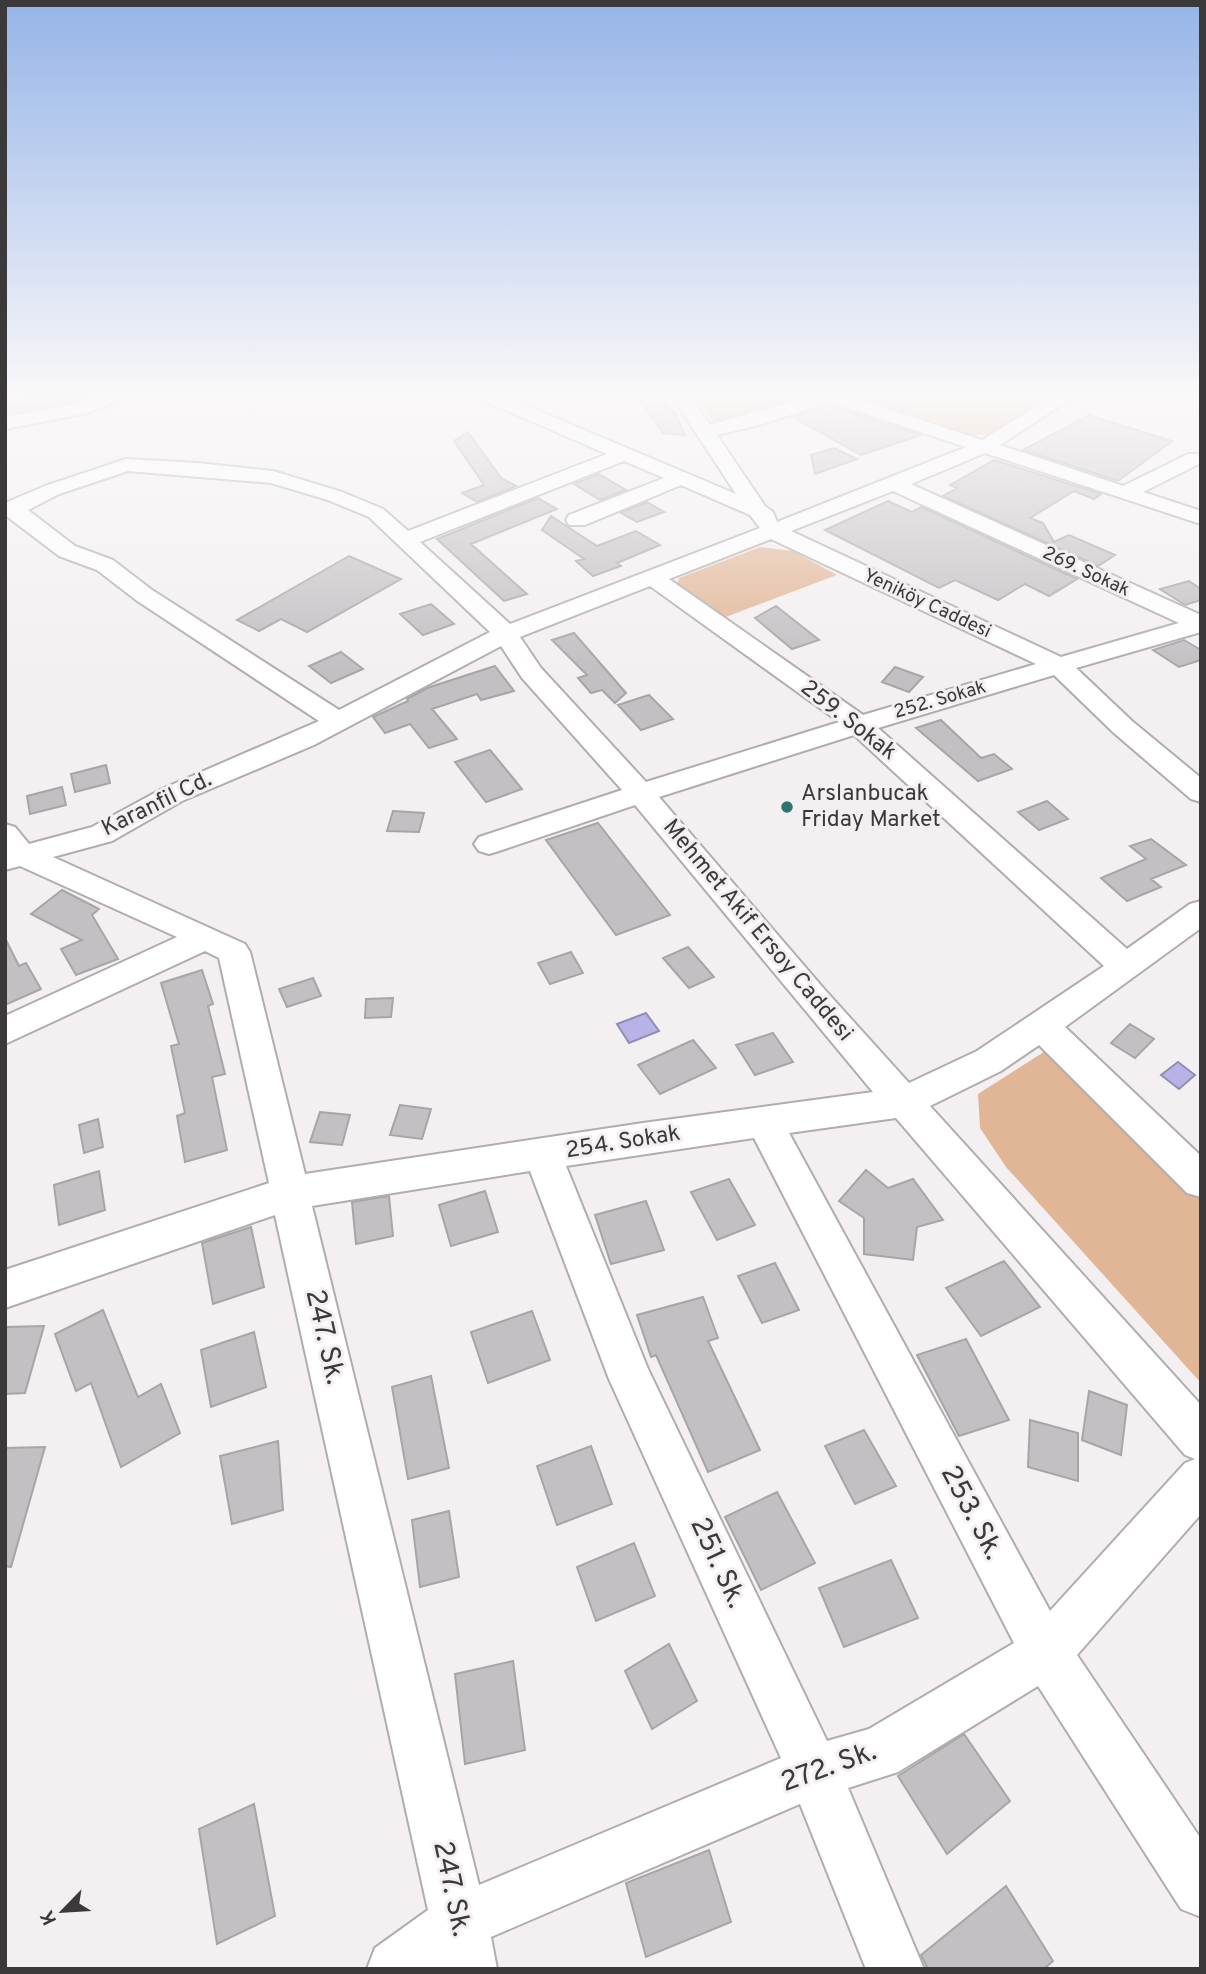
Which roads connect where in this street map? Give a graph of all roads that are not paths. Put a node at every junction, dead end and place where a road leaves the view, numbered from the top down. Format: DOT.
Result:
graph roads {
  1 [pos="61,487"];
  2 [pos="306,487"];
  3 [pos="539,487"];
  4 [pos="659,487"];
  5 [pos="696,487"];
  6 [pos="743,487"];
  7 [pos="884,487"];
  8 [pos="901,487"];
  9 [pos="1112,487"];
  10 [pos="1137,487"];
  11 [pos="1127,492"];
  12 [pos="9,509"];
  13 [pos="1201,518"];
  14 [pos="577,520"];
  15 [pos="767,522"];
  16 [pos="407,539"];
  17 [pos="652,577"];
  18 [pos="1200,624"];
  19 [pos="506,634"];
  20 [pos="1058,665"];
  21 [pos="337,722"];
  22 [pos="858,724"];
  23 [pos="639,792"];
  24 [pos="1201,793"];
  25 [pos="489,844"];
  26 [pos="11,850"];
  27 [pos="1201,912"];
  28 [pos="206,937"];
  29 [pos="1125,966"];
  30 [pos="1042,1026"];
  31 [pos="5,1031"];
  32 [pos="904,1102"];
  33 [pos="765,1123"];
  34 [pos="543,1155"];
  35 [pos="1201,1181"];
  36 [pos="290,1192"];
  37 [pos="5,1289"];
  38 [pos="1201,1439"];
  39 [pos="1201,1479"];
  40 [pos="1046,1653"];
  41 [pos="814,1772"];
  42 [pos="1201,1889"];
  43 [pos="464,1945"];
  44 [pos="396,1969"];
  45 [pos="895,1969"];
  1 -- 12 [label="street, Mehmet Akif Ersoy Caddesi"];
  2 -- 16 [label="street, Mehmet Akif Ersoy Caddesi"];
  3 -- 16 [label="street"];
  4 -- 14 [label="street"];
  5 -- 15 [label="street"];
  6 -- 15 [label="street, Yeniköy Caddesi"];
  7 -- 15 [label="street"];
  8 -- 18 [label="street, 269. Sokak"];
  9 -- 11 [label="street"];
  10 -- 11 [label="street"];
  11 -- 13 [label="street"];
  12 -- 21 [label="street"];
  15 -- 17 [label="street"];
  15 -- 20 [label="street, Yeniköy Caddesi"];
  16 -- 19 [label="street, Mehmet Akif Ersoy Caddesi"];
  17 -- 19 [label="street"];
  17 -- 22 [label="street, 259. Sokak"];
  18 -- 20 [label="street, 252. Sokak"];
  19 -- 21 [label="street, Karanfil Cd."];
  19 -- 23 [label="street, Mehmet Akif Ersoy Caddesi"];
  20 -- 22 [label="street, 252. Sokak"];
  20 -- 24 [label="street, Yeniköy Caddesi"];
  21 -- 26 [label="street, Karanfil Cd."];
  22 -- 23 [label="street, 252. Sokak"];
  22 -- 29 [label="street, 259. Sokak"];
  23 -- 25 [label="street, 252. Sokak"];
  23 -- 32 [label="street, Mehmet Akif Ersoy Caddesi"];
  26 -- 28 [label="street, 247. Sk."];
  27 -- 29 [label="street, 254. Sokak"];
  28 -- 31 [label="street"];
  28 -- 36 [label="street, 247. Sk."];
  29 -- 30 [label="street, 254. Sokak"];
  30 -- 32 [label="street, 254. Sokak"];
  30 -- 35 [label="street"];
  32 -- 33 [label="street, 254. Sokak"];
  32 -- 38 [label="street, Mehmet Akif Ersoy Caddesi"];
  33 -- 34 [label="street, 254. Sokak"];
  33 -- 40 [label="street, 253. Sk."];
  34 -- 36 [label="street, 254. Sokak"];
  34 -- 41 [label="street, 251. Sk."];
  36 -- 37 [label="street, 254. Sokak"];
  36 -- 43 [label="street, 247. Sk."];
  39 -- 40 [label="street, 272. Sk."];
  40 -- 41 [label="street, 272. Sk."];
  40 -- 42 [label="street, 253. Sk."];
  41 -- 43 [label="street, 272. Sk."];
  41 -- 45 [label="street, 251. Sk."];
  43 -- 44 [label="street, 272. Sk."];
}
